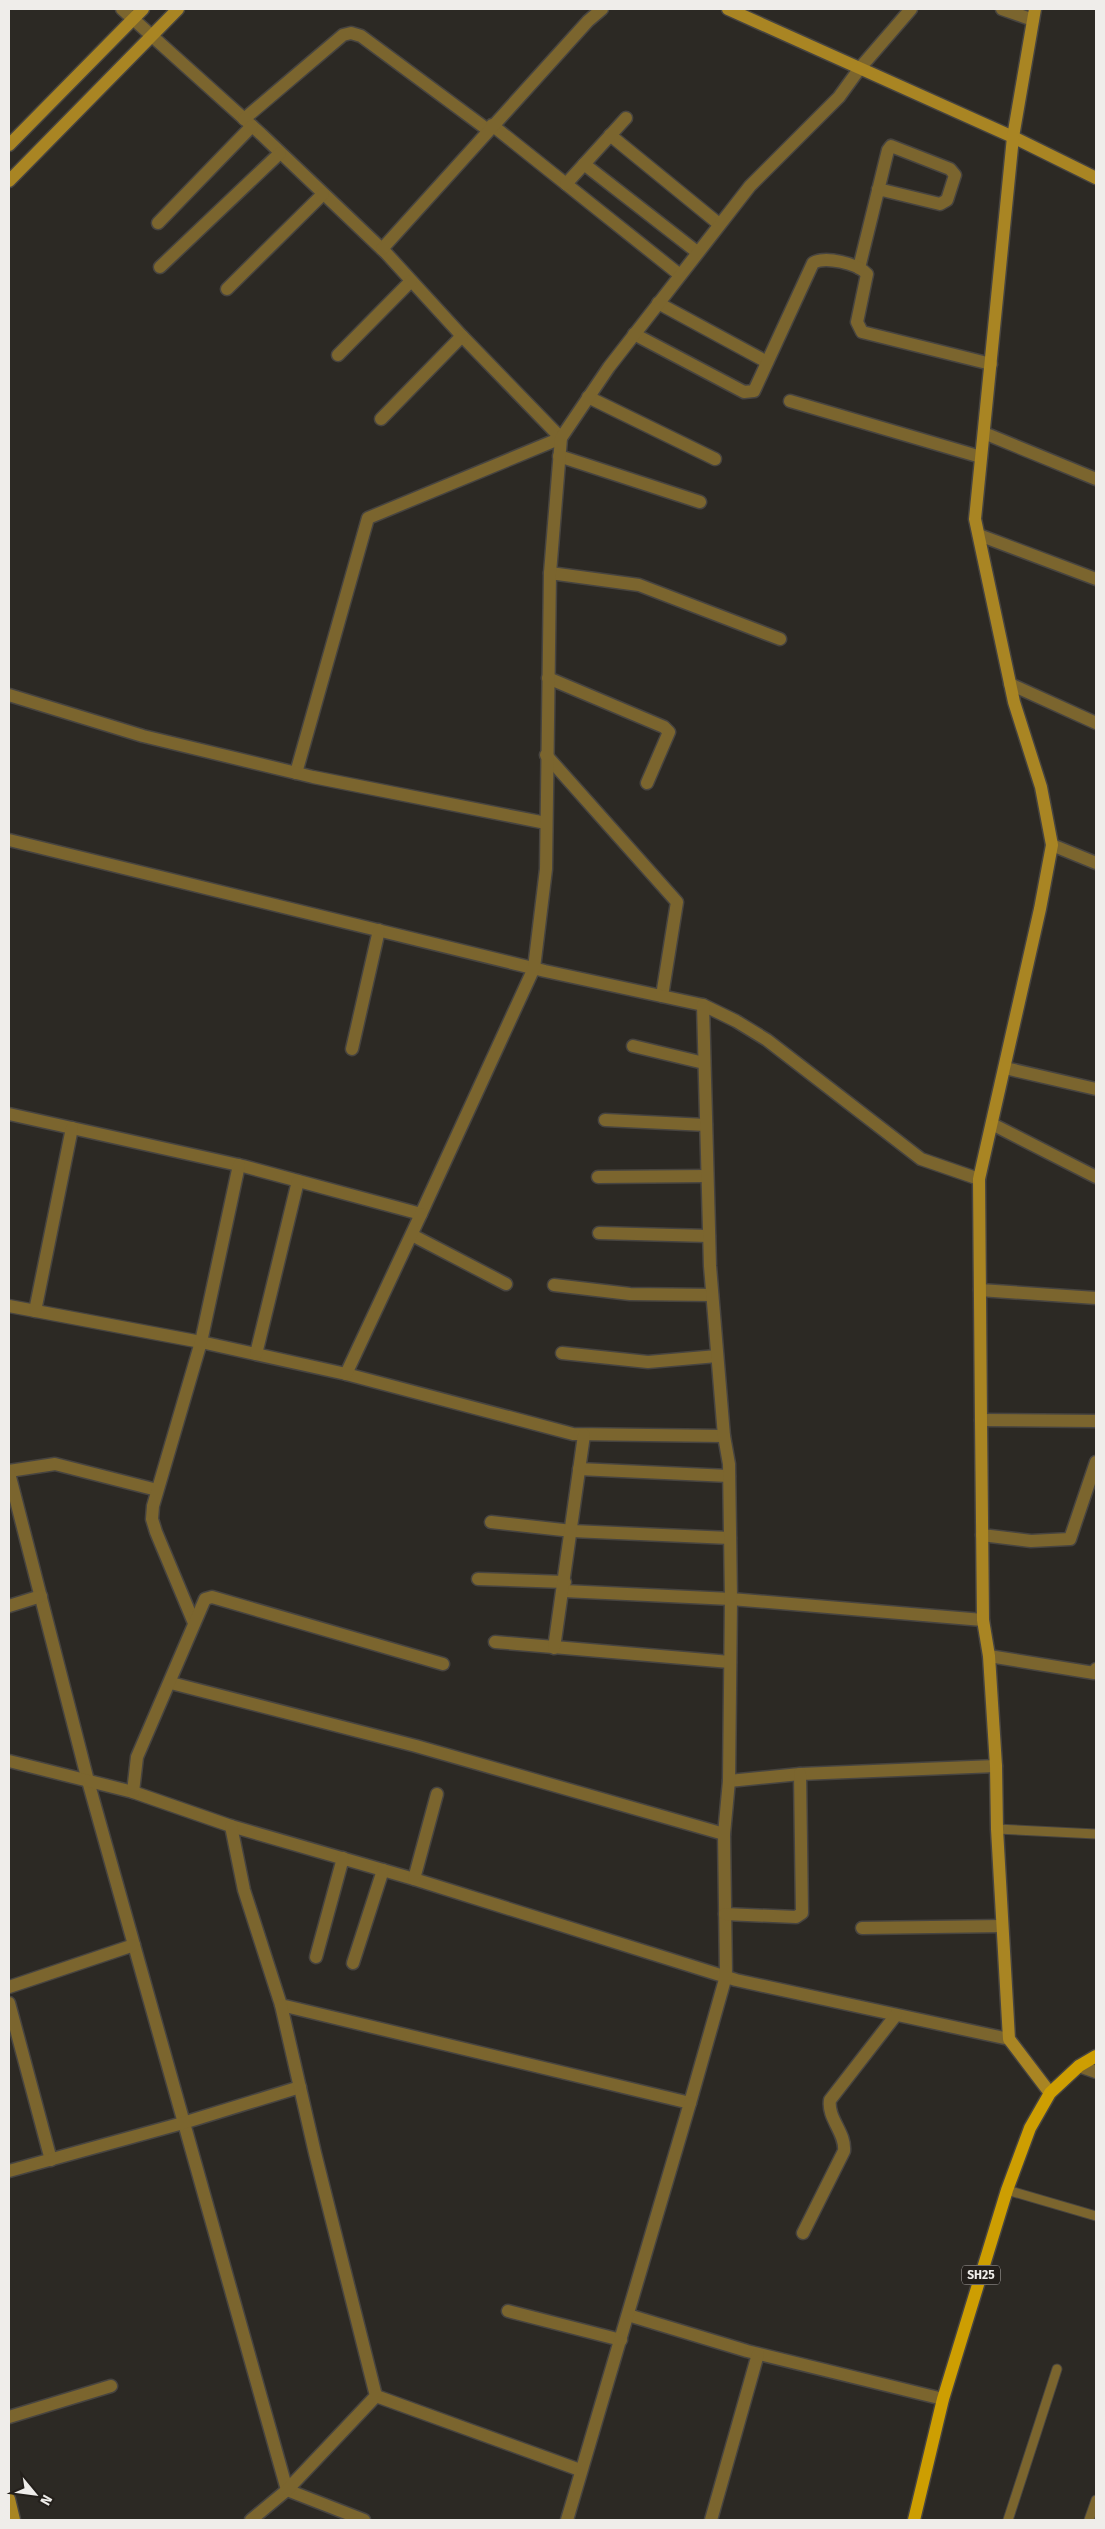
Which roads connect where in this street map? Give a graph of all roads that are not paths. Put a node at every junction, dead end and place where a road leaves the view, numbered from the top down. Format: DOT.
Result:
graph roads {
  1 [pos="122,9"];
  2 [pos="143,9"];
  3 [pos="178,9"];
  4 [pos="602,9"];
  5 [pos="728,9"];
  6 [pos="911,9"];
  7 [pos="1002,9"];
  8 [pos="1034,14"];
  9 [pos="134,18"];
  10 [pos="153,36"];
  11 [pos="860,68"];
  12 [pos="626,118"];
  13 [pos="248,122"];
  14 [pos="490,127"];
  15 [pos="610,135"];
  16 [pos="1014,136"];
  17 [pos="9,145"];
  18 [pos="280,153"];
  19 [pos="584,164"];
  20 [pos="1096,178"];
  21 [pos="9,182"];
  22 [pos="566,184"];
  23 [pos="878,189"];
  24 [pos="323,194"];
  25 [pos="158,223"];
  26 [pos="719,224"];
  27 [pos="382,249"];
  28 [pos="697,252"];
  29 [pos="160,268"];
  30 [pos="859,268"];
  31 [pos="680,275"];
  32 [pos="411,281"];
  33 [pos="227,290"];
  34 [pos="658,303"];
  35 [pos="634,334"];
  36 [pos="462,336"];
  37 [pos="338,355"];
  38 [pos="767,362"];
  39 [pos="991,364"];
  40 [pos="588,397"];
  41 [pos="790,401"];
  42 [pos="381,419"];
  43 [pos="984,433"];
  44 [pos="561,438"];
  45 [pos="559,456"];
  46 [pos="981,457"];
  47 [pos="715,459"];
  48 [pos="1096,480"];
  49 [pos="700,502"];
  50 [pos="979,534"];
  51 [pos="550,573"];
  52 [pos="1096,579"];
  53 [pos="780,639"];
  54 [pos="548,678"];
  55 [pos="1010,684"];
  56 [pos="9,695"];
  57 [pos="1096,724"];
  58 [pos="546,755"];
  59 [pos="296,773"];
  60 [pos="647,783"];
  61 [pos="546,823"];
  62 [pos="9,840"];
  63 [pos="1052,845"];
  64 [pos="1096,863"];
  65 [pos="379,930"];
  66 [pos="534,968"];
  67 [pos="662,996"];
  68 [pos="703,1005"];
  69 [pos="632,1046"];
  70 [pos="352,1049"];
  71 [pos="704,1062"];
  72 [pos="1005,1068"];
  73 [pos="1096,1088"];
  74 [pos="9,1114"];
  75 [pos="605,1120"];
  76 [pos="992,1124"];
  77 [pos="706,1125"];
  78 [pos="72,1128"];
  79 [pos="239,1165"];
  80 [pos="598,1176"];
  81 [pos="707,1176"];
  82 [pos="1096,1177"];
  83 [pos="979,1179"];
  84 [pos="298,1180"];
  85 [pos="421,1214"];
  86 [pos="599,1233"];
  87 [pos="412,1235"];
  88 [pos="709,1236"];
  89 [pos="506,1284"];
  90 [pos="554,1285"];
  91 [pos="980,1290"];
  92 [pos="712,1295"];
  93 [pos="1096,1298"];
  94 [pos="9,1306"];
  95 [pos="35,1311"];
  96 [pos="201,1342"];
  97 [pos="562,1353"];
  98 [pos="256,1354"];
  99 [pos="717,1356"];
  100 [pos="346,1374"];
  101 [pos="981,1420"];
  102 [pos="1096,1421"];
  103 [pos="584,1435"];
  104 [pos="724,1436"];
  105 [pos="1096,1462"];
  106 [pos="579,1470"];
  107 [pos="9,1472"];
  108 [pos="729,1476"];
  109 [pos="158,1490"];
  110 [pos="491,1522"];
  111 [pos="572,1531"];
  112 [pos="982,1534"];
  113 [pos="730,1538"];
  114 [pos="478,1578"];
  115 [pos="564,1586"];
  116 [pos="41,1596"];
  117 [pos="731,1599"];
  118 [pos="9,1606"];
  119 [pos="983,1620"];
  120 [pos="194,1623"];
  121 [pos="495,1642"];
  122 [pos="554,1648"];
  123 [pos="989,1656"];
  124 [pos="730,1662"];
  125 [pos="443,1664"];
  126 [pos="1096,1672"];
  127 [pos="171,1682"];
  128 [pos="9,1761"];
  129 [pos="996,1766"];
  130 [pos="800,1774"];
  131 [pos="88,1780"];
  132 [pos="729,1780"];
  133 [pos="133,1792"];
  134 [pos="437,1794"];
  135 [pos="231,1826"];
  136 [pos="997,1829"];
  137 [pos="724,1834"];
  138 [pos="1096,1834"];
  139 [pos="343,1858"];
  140 [pos="382,1870"];
  141 [pos="414,1879"];
  142 [pos="725,1914"];
  143 [pos="1002,1926"];
  144 [pos="862,1928"];
  145 [pos="134,1945"];
  146 [pos="316,1957"];
  147 [pos="354,1963"];
  148 [pos="726,1976"];
  149 [pos="9,1987"];
  150 [pos="9,2002"];
  151 [pos="281,2005"];
  152 [pos="896,2015"];
  153 [pos="1009,2040"];
  154 [pos="1096,2056"];
  155 [pos="1078,2066"];
  156 [pos="1096,2072"];
  157 [pos="300,2087"];
  158 [pos="1050,2093"];
  159 [pos="690,2103"];
  160 [pos="184,2123"];
  161 [pos="51,2160"];
  162 [pos="9,2170"];
  163 [pos="1007,2190"];
  164 [pos="1096,2216"];
  165 [pos="803,2233"];
  166 [pos="508,2311"];
  167 [pos="628,2315"];
  168 [pos="620,2340"];
  169 [pos="758,2354"];
  170 [pos="1057,2369"];
  171 [pos="111,2386"];
  172 [pos="376,2396"];
  173 [pos="943,2399"];
  174 [pos="9,2417"];
  175 [pos="580,2470"];
  176 [pos="287,2490"];
  177 [pos="9,2499"];
  178 [pos="1096,2500"];
  179 [pos="14,2520"];
  180 [pos="252,2520"];
  181 [pos="364,2520"];
  182 [pos="567,2520"];
  183 [pos="711,2520"];
  184 [pos="914,2520"];
  185 [pos="1008,2520"];
  186 [pos="1089,2520"];
  1 -- 9 [label="street"];
  2 -- 9 [label="street"];
  3 -- 10 [label="street"];
  4 -- 14 [label="street"];
  5 -- 11 [label="street"];
  6 -- 11 [label="street"];
  7 -- 8 [label="street"];
  8 -- 16 [label="street"];
  9 -- 10 [label="street"];
  9 -- 17 [label="street"];
  10 -- 13 [label="street"];
  10 -- 21 [label="street"];
  11 -- 16 [label="street"];
  11 -- 26 [label="street"];
  12 -- 15 [label="street"];
  13 -- 14 [label="street"];
  13 -- 18 [label="street"];
  13 -- 25 [label="street"];
  14 -- 22 [label="street"];
  14 -- 27 [label="street"];
  15 -- 19 [label="street"];
  15 -- 26 [label="street"];
  16 -- 20 [label="street"];
  16 -- 39 [label="street"];
  18 -- 24 [label="street"];
  18 -- 29 [label="street"];
  19 -- 22 [label="street"];
  19 -- 28 [label="street"];
  22 -- 31 [label="street"];
  23 -- 23 [label="street"];
  23 -- 30 [label="street"];
  24 -- 27 [label="street"];
  24 -- 33 [label="street"];
  26 -- 28 [label="street"];
  27 -- 32 [label="street"];
  28 -- 31 [label="street"];
  30 -- 38 [label="street"];
  30 -- 39 [label="street"];
  31 -- 34 [label="street"];
  32 -- 36 [label="street"];
  32 -- 37 [label="street"];
  34 -- 35 [label="street"];
  34 -- 38 [label="street"];
  35 -- 38 [label="street"];
  35 -- 40 [label="street"];
  36 -- 42 [label="street"];
  36 -- 44 [label="street"];
  39 -- 43 [label="street"];
  40 -- 44 [label="street"];
  40 -- 47 [label="street"];
  41 -- 46 [label="street"];
  43 -- 46 [label="street"];
  43 -- 48 [label="street"];
  44 -- 45 [label="street"];
  44 -- 59 [label="street"];
  45 -- 49 [label="street"];
  45 -- 51 [label="street"];
  46 -- 50 [label="street"];
  50 -- 52 [label="street"];
  50 -- 55 [label="street"];
  51 -- 53 [label="street"];
  51 -- 54 [label="street"];
  54 -- 58 [label="street"];
  54 -- 60 [label="street"];
  55 -- 57 [label="street"];
  55 -- 63 [label="street"];
  56 -- 59 [label="street"];
  58 -- 61 [label="street"];
  58 -- 67 [label="street"];
  59 -- 61 [label="street"];
  61 -- 66 [label="street"];
  62 -- 65 [label="street"];
  63 -- 64 [label="street"];
  63 -- 72 [label="street"];
  65 -- 66 [label="street"];
  65 -- 70 [label="street"];
  66 -- 67 [label="street"];
  66 -- 85 [label="street"];
  67 -- 68 [label="street"];
  68 -- 71 [label="street"];
  68 -- 83 [label="street"];
  69 -- 71 [label="street"];
  71 -- 77 [label="street"];
  72 -- 73 [label="street"];
  72 -- 76 [label="street"];
  74 -- 78 [label="street"];
  75 -- 77 [label="street"];
  76 -- 82 [label="street"];
  76 -- 83 [label="street"];
  77 -- 81 [label="street"];
  78 -- 79 [label="street"];
  78 -- 95 [label="street"];
  79 -- 84 [label="street"];
  79 -- 96 [label="street"];
  80 -- 81 [label="street"];
  81 -- 88 [label="street"];
  83 -- 91 [label="street"];
  84 -- 85 [label="street"];
  84 -- 98 [label="street"];
  85 -- 87 [label="street"];
  86 -- 88 [label="street"];
  87 -- 89 [label="street"];
  87 -- 100 [label="street"];
  88 -- 92 [label="street"];
  90 -- 92 [label="street"];
  91 -- 93 [label="street"];
  91 -- 101 [label="street"];
  92 -- 99 [label="street"];
  94 -- 95 [label="street"];
  95 -- 96 [label="street"];
  96 -- 98 [label="street"];
  96 -- 109 [label="street"];
  97 -- 99 [label="street"];
  98 -- 100 [label="street"];
  99 -- 104 [label="street"];
  100 -- 103 [label="street"];
  101 -- 102 [label="street"];
  101 -- 112 [label="street"];
  103 -- 104 [label="street"];
  103 -- 106 [label="street"];
  104 -- 108 [label="street"];
  105 -- 112 [label="street"];
  106 -- 108 [label="street"];
  106 -- 111 [label="street"];
  107 -- 109 [label="street"];
  107 -- 116 [label="street"];
  108 -- 113 [label="street"];
  109 -- 120 [label="street"];
  110 -- 111 [label="street"];
  111 -- 113 [label="street"];
  111 -- 115 [label="street"];
  112 -- 119 [label="street"];
  113 -- 117 [label="street"];
  114 -- 115 [label="street"];
  115 -- 117 [label="street"];
  115 -- 122 [label="street"];
  116 -- 118 [label="street"];
  116 -- 131 [label="street"];
  117 -- 119 [label="street"];
  117 -- 124 [label="street"];
  119 -- 123 [label="street"];
  120 -- 125 [label="street"];
  120 -- 127 [label="street"];
  121 -- 122 [label="street"];
  122 -- 124 [label="street"];
  123 -- 126 [label="street"];
  123 -- 129 [label="street"];
  124 -- 132 [label="street"];
  127 -- 133 [label="street"];
  127 -- 137 [label="street"];
  128 -- 131 [label="street"];
  129 -- 130 [label="street"];
  129 -- 136 [label="street"];
  130 -- 132 [label="street"];
  130 -- 142 [label="street"];
  131 -- 133 [label="street"];
  131 -- 145 [label="street"];
  132 -- 137 [label="street"];
  133 -- 135 [label="street"];
  134 -- 141 [label="street"];
  135 -- 139 [label="street"];
  135 -- 151 [label="street"];
  136 -- 138 [label="lane"];
  136 -- 143 [label="street"];
  137 -- 142 [label="street"];
  139 -- 140 [label="street"];
  139 -- 146 [label="street"];
  140 -- 141 [label="street"];
  140 -- 147 [label="street"];
  141 -- 148 [label="street"];
  142 -- 148 [label="street"];
  143 -- 144 [label="street"];
  143 -- 153 [label="street"];
  145 -- 149 [label="street"];
  145 -- 160 [label="street"];
  148 -- 152 [label="street"];
  148 -- 159 [label="street"];
  150 -- 161 [label="street"];
  151 -- 157 [label="street"];
  151 -- 159 [label="street"];
  152 -- 153 [label="street"];
  152 -- 165 [label="street"];
  153 -- 158 [label="street"];
  154 -- 155 [label="main road, SH25"];
  155 -- 156 [label="street"];
  155 -- 158 [label="main road, SH25"];
  157 -- 160 [label="street"];
  157 -- 172 [label="street"];
  158 -- 163 [label="main road, SH25"];
  159 -- 167 [label="street"];
  160 -- 161 [label="street"];
  160 -- 176 [label="street"];
  161 -- 162 [label="street"];
  163 -- 164 [label="lane"];
  163 -- 173 [label="main road, SH25"];
  166 -- 168 [label="street"];
  167 -- 168 [label="street"];
  167 -- 169 [label="street"];
  168 -- 175 [label="street"];
  169 -- 173 [label="street"];
  169 -- 183 [label="street"];
  170 -- 185 [label="lane"];
  171 -- 174 [label="street"];
  172 -- 175 [label="street"];
  172 -- 176 [label="street"];
  173 -- 184 [label="main road, SH25"];
  175 -- 182 [label="street"];
  176 -- 180 [label="street"];
  176 -- 181 [label="street"];
  177 -- 179 [label="street"];
  178 -- 186 [label="lane"];
}
